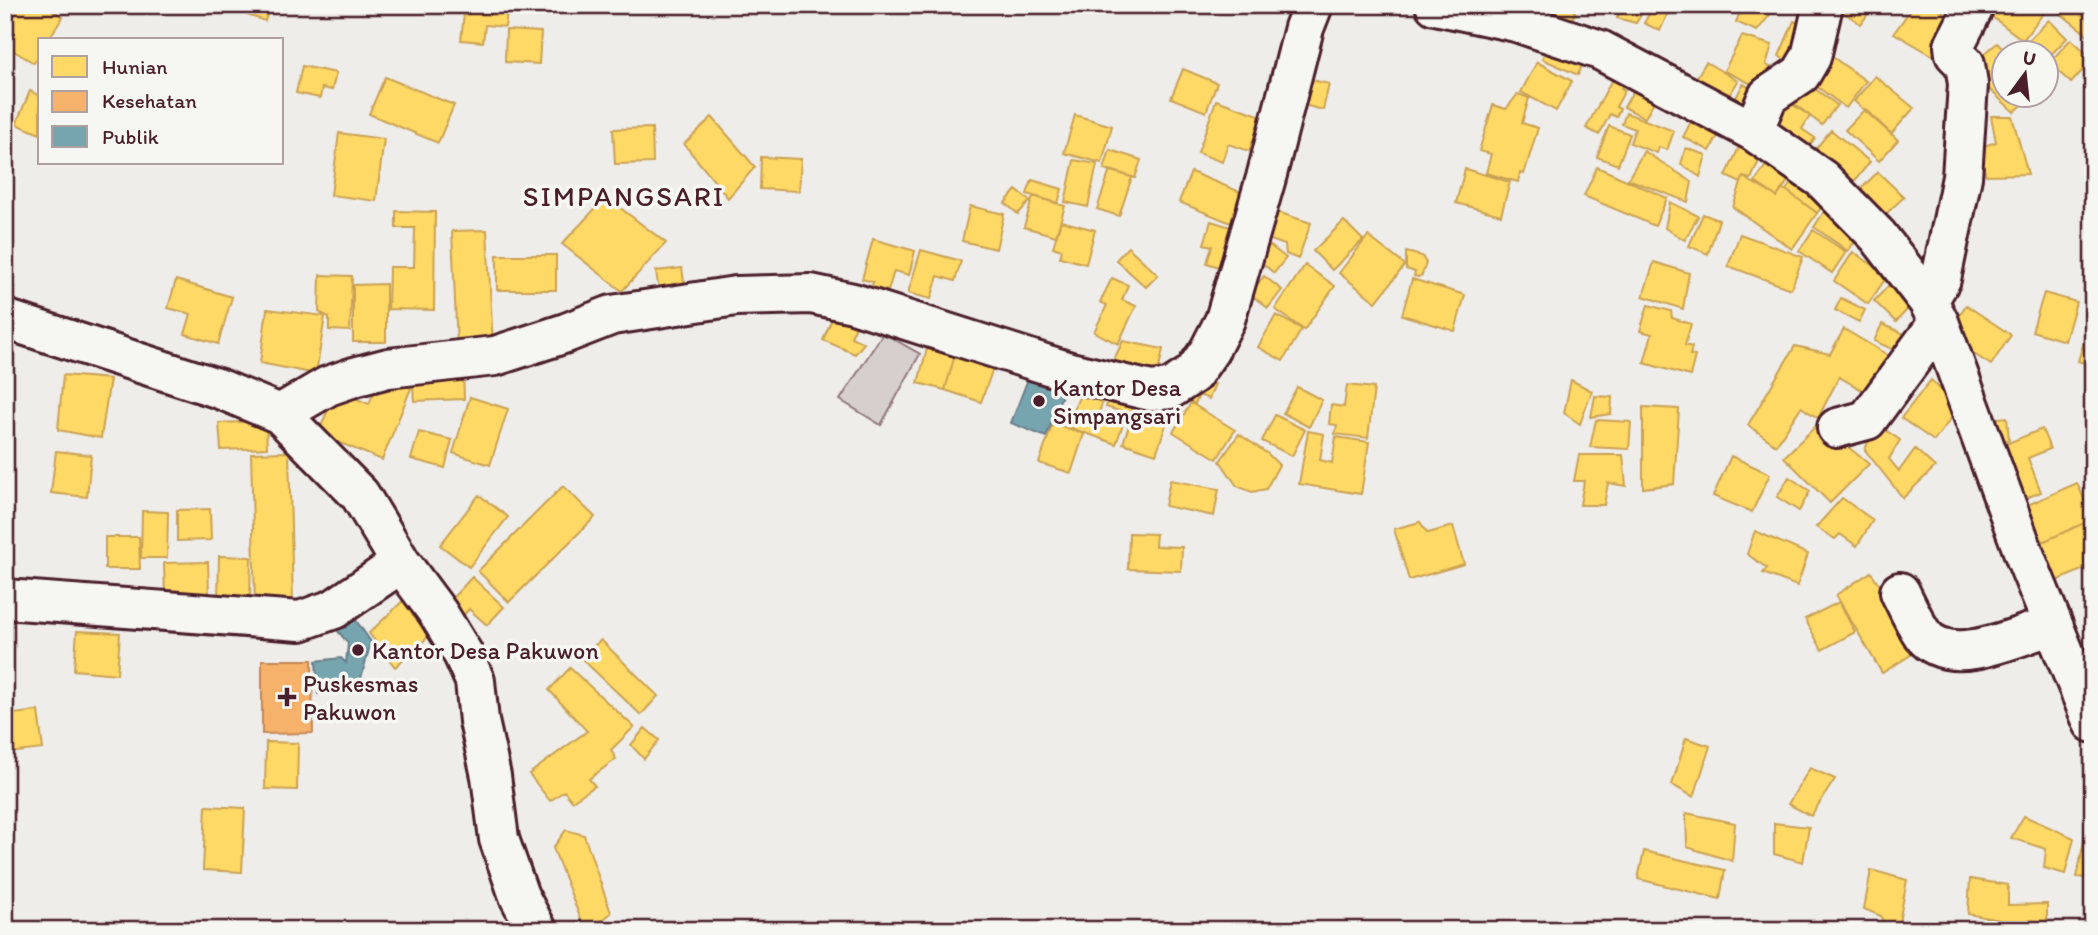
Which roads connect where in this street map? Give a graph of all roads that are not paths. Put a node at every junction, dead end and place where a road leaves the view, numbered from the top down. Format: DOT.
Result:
graph roads {
  1 [pos="1313,5"];
  2 [pos="1435,5"];
  3 [pos="1823,5"];
  4 [pos="1975,5"];
  5 [pos="1753,131"];
  6 [pos="1933,311"];
  7 [pos="5,319"];
  8 [pos="280,414"];
  9 [pos="1837,428"];
  10 [pos="401,563"];
  11 [pos="1900,592"];
  12 [pos="5,599"];
  13 [pos="2052,625"];
  14 [pos="2093,723"];
  15 [pos="537,930"];
  1 -- 8 [label="street"];
  2 -- 5 [label="street"];
  3 -- 5 [label="street"];
  4 -- 6 [label="street"];
  5 -- 6 [label="street"];
  6 -- 9 [label="street"];
  6 -- 13 [label="street"];
  7 -- 8 [label="street"];
  8 -- 10 [label="street"];
  10 -- 12 [label="street"];
  10 -- 15 [label="street"];
  11 -- 13 [label="street"];
  13 -- 14 [label="street"];
}
